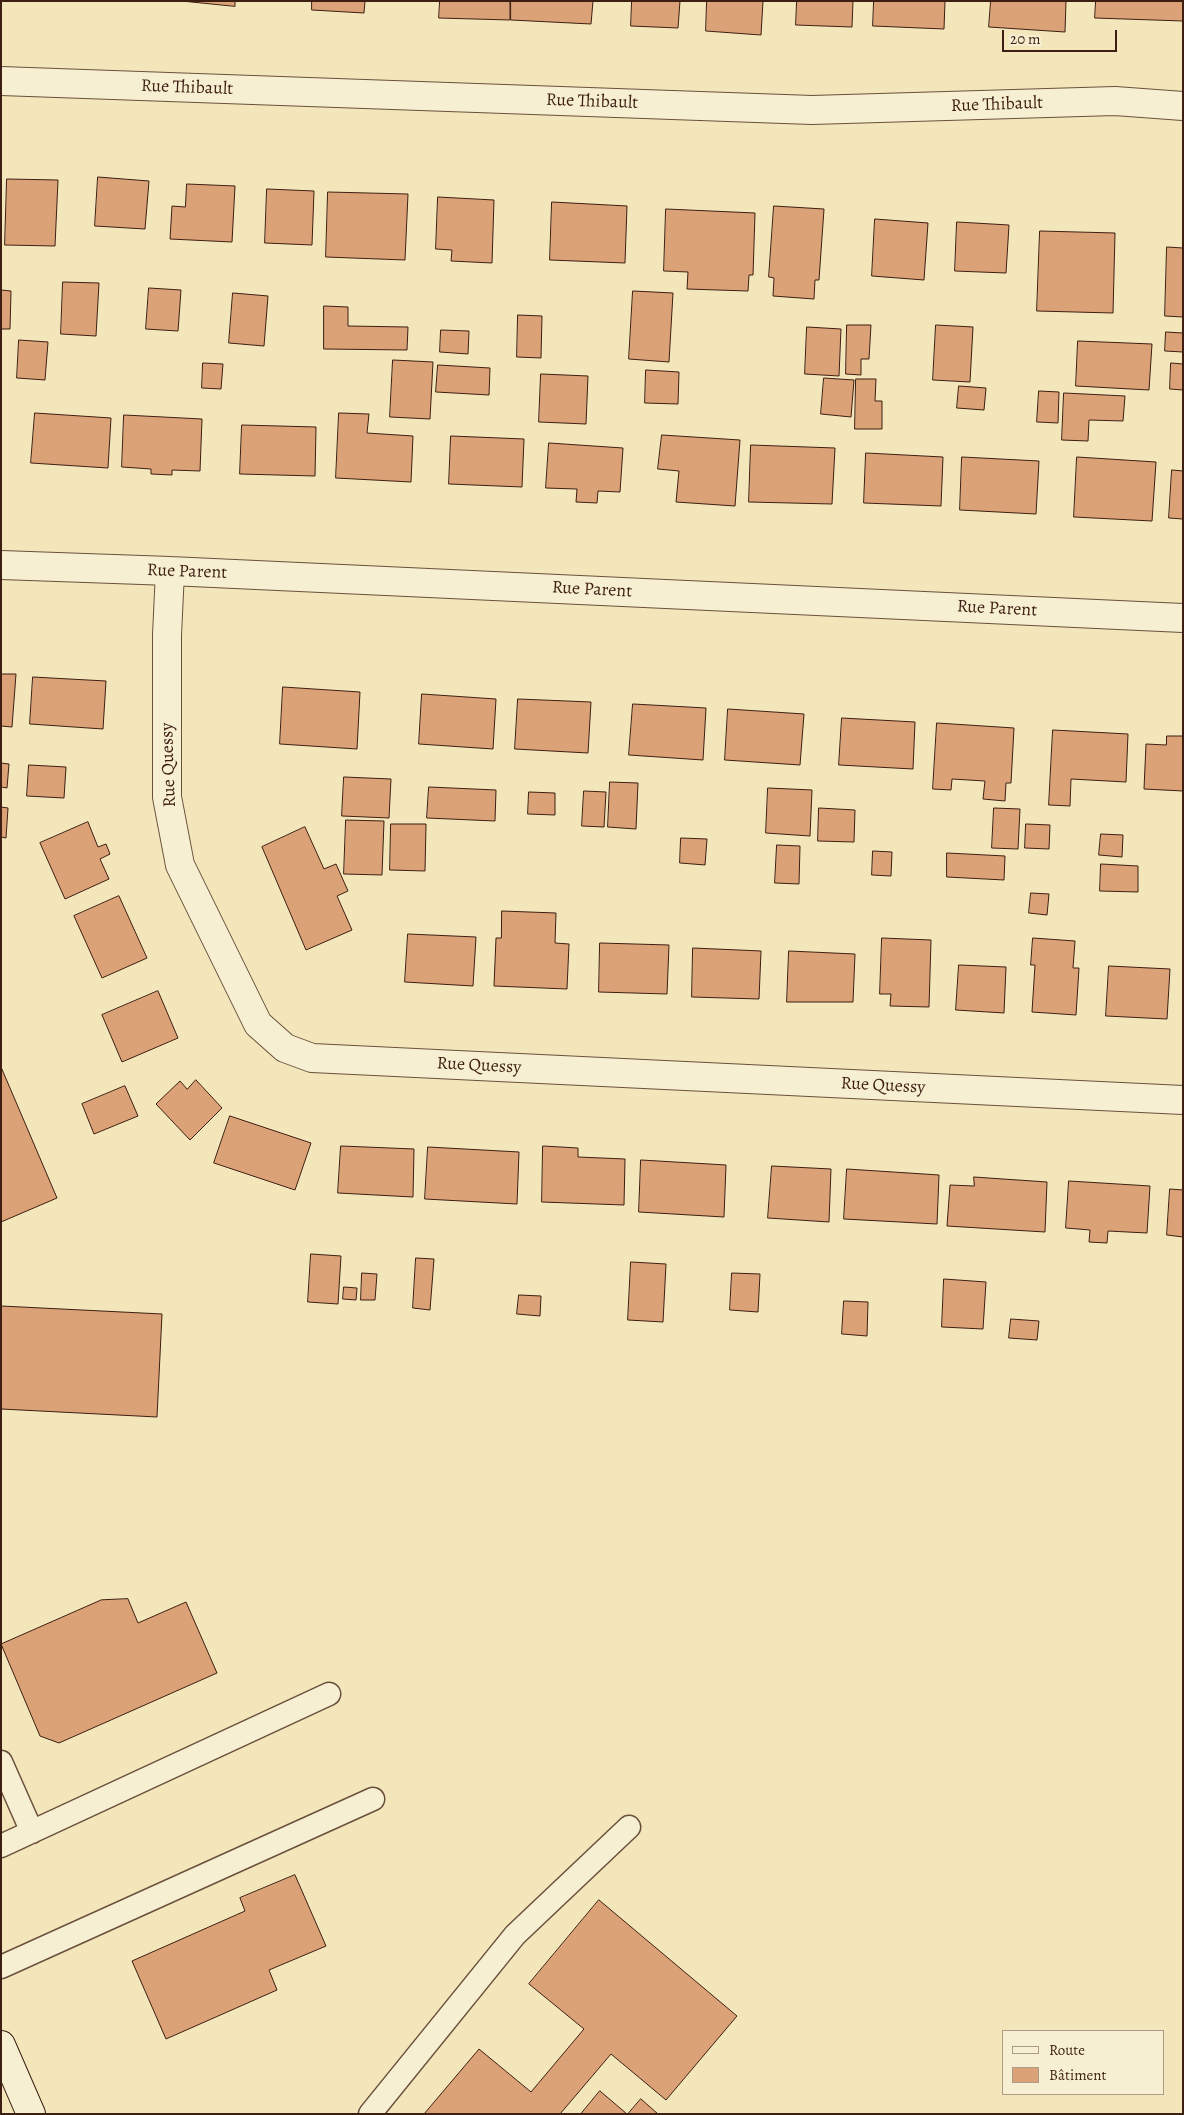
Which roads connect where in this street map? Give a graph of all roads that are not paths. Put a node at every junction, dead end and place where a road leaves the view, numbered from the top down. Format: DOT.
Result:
graph roads {
  1 [pos="1,81"];
  2 [pos="1183,106"];
  3 [pos="1,565"];
  4 [pos="170,571"];
  5 [pos="1183,618"];
  6 [pos="1183,1100"];
  7 [pos="329,1694"];
  8 [pos="1,1762"];
  9 [pos="373,1799"];
  10 [pos="629,1827"];
  11 [pos="32,1832"];
  12 [pos="1,1846"];
  13 [pos="1,1967"];
  14 [pos="1,2045"];
  15 [pos="31,2114"];
  16 [pos="370,2114"];
  1 -- 2 [label="street, Rue Thibault"];
  3 -- 4 [label="street, Rue Parent"];
  4 -- 5 [label="street, Rue Parent"];
  4 -- 6 [label="street, Rue Quessy"];
  7 -- 11 [label="lane"];
  8 -- 11 [label="lane"];
  9 -- 13 [label="lane"];
  10 -- 16 [label="lane"];
  11 -- 12 [label="lane"];
  14 -- 15 [label="street"];
}
